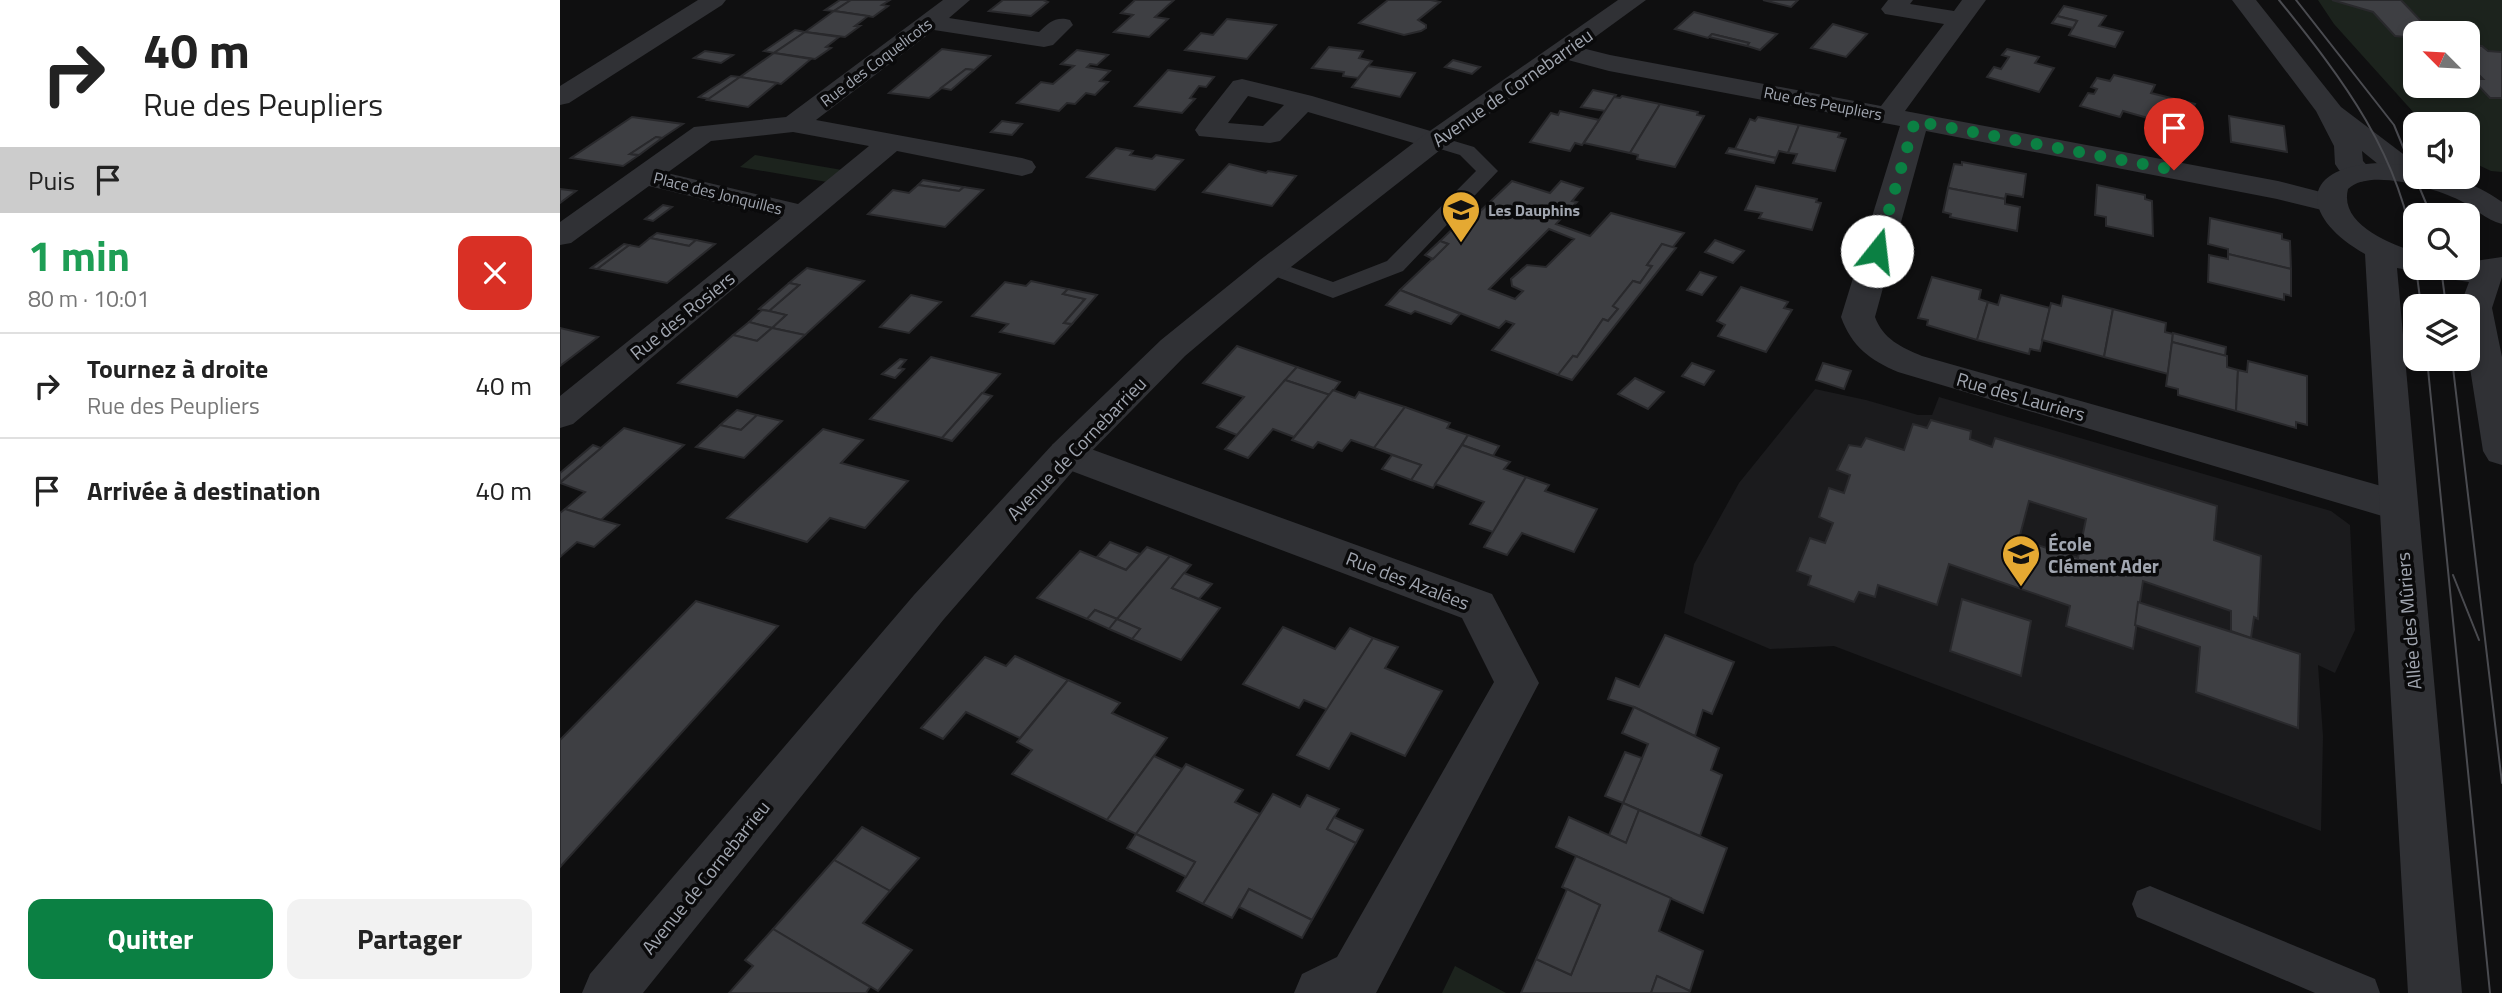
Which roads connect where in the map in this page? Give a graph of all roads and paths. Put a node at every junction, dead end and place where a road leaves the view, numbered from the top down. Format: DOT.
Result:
graph roads {
  1 [pos="714,0"];
  2 [pos="958,0"];
  3 [pos="1634,0"];
  4 [pos="1901,0"];
  5 [pos="2244,0"];
  6 [pos="1966,10"];
  7 [pos="929,22"];
  8 [pos="1061,25"];
  9 [pos="1562,51"];
  10 [pos="560,97"];
  11 [pos="1303,102"];
  12 [pos="2329,109"];
  13 [pos="1901,118"];
  14 [pos="793,124"];
  15 [pos="1434,141"];
  16 [pos="891,142"];
  17 [pos="1022,167"];
  18 [pos="2403,167"];
  19 [pos="2360,173"];
  20 [pos="2403,174"];
  21 [pos="645,176"];
  22 [pos="2457,189"];
  23 [pos="2471,194"];
  24 [pos="2502,197"];
  25 [pos="2330,203"];
  26 [pos="804,214"];
  27 [pos="2502,215"];
  28 [pos="560,236"];
  29 [pos="2397,257"];
  30 [pos="1271,267"];
  31 [pos="2495,269"];
  32 [pos="560,415"];
  33 [pos="2502,451"];
  34 [pos="1066,454"];
  35 [pos="2399,506"];
  36 [pos="2150,904"];
  37 [pos="609,993"];
  38 [pos="1321,993"];
  39 [pos="2361,993"];
  40 [pos="2435,993"];
  1 -- 10 [label="street"];
  2 -- 7 [label="street, Rue des Coquelicots"];
  3 -- 9 [label="street, Avenue de Cornebarrieu"];
  4 -- 6 [label="street"];
  5 -- 12 [label="street"];
  6 -- 13 [label="street, Rue des Lauriers"];
  7 -- 8 [label="street"];
  7 -- 14 [label="street, Rue des Coquelicots"];
  9 -- 13 [label="street, Rue des Peupliers"];
  9 -- 15 [label="street, Avenue de Cornebarrieu"];
  11 -- 15 [label="street"];
  12 -- 18 [label="street"];
  12 -- 19 [label="street"];
  13 -- 25 [label="street, Rue des Peupliers"];
  13 -- 35 [label="street, Rue des Lauriers"];
  14 -- 16 [label="street, Place des Jonquilles"];
  14 -- 21 [label="street, Place des Jonquilles"];
  15 -- 30 [label="street, Avenue de Cornebarrieu"];
  15 -- 30 [label="lane"];
  16 -- 17 [label="street, Place des Jonquilles"];
  16 -- 26 [label="street, Place des Jonquilles"];
  19 -- 20 [label="street"];
  19 -- 25 [label="street"];
  21 -- 26 [label="street, Place des Jonquilles"];
  21 -- 28 [label="street, Place des Jonquilles"];
  22 -- 23 [label="street"];
  23 -- 24 [label="street"];
  23 -- 27 [label="street"];
  25 -- 29 [label="street"];
  26 -- 32 [label="street, Rue des Rosiers"];
  29 -- 35 [label="street, Allée des Mûriers"];
  30 -- 34 [label="street, Avenue de Cornebarrieu"];
  31 -- 33 [label="street"];
  34 -- 37 [label="street, Avenue de Cornebarrieu"];
  34 -- 38 [label="street, Rue des Azalées"];
  35 -- 40 [label="street, Allée des Mûriers"];
  36 -- 39 [label="lane"];
}
